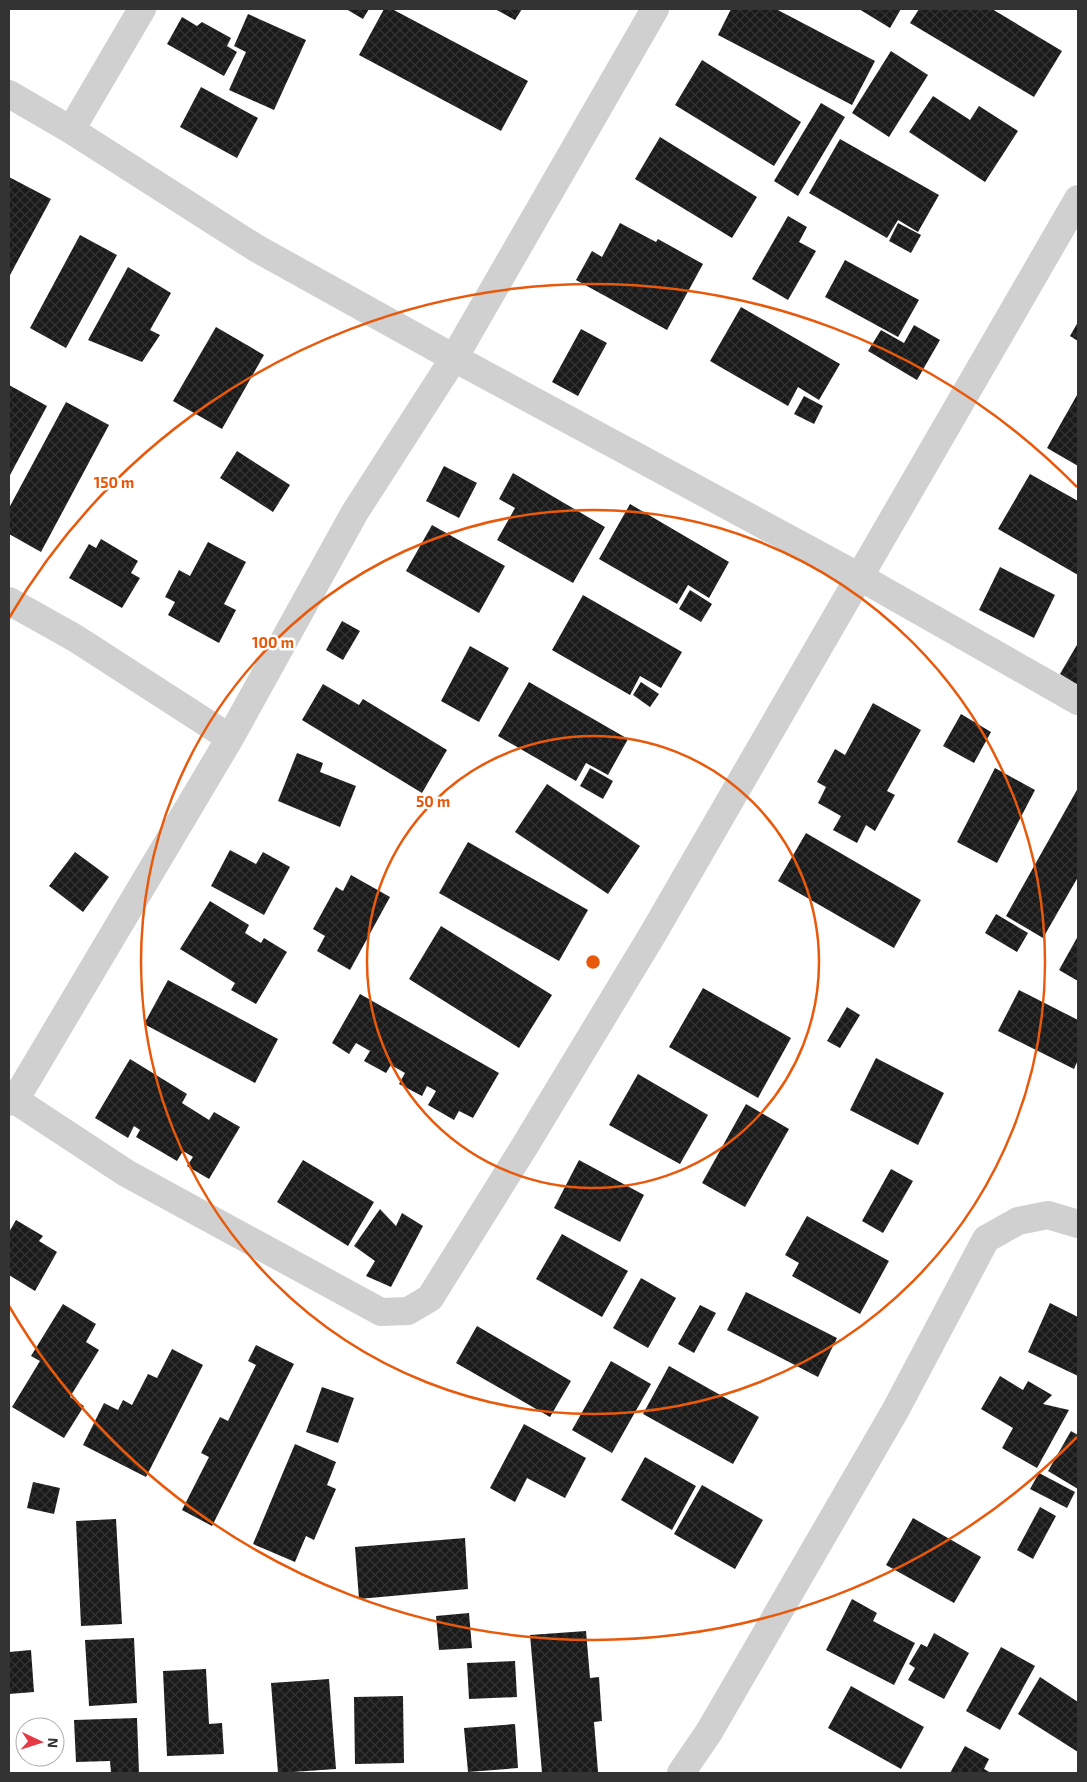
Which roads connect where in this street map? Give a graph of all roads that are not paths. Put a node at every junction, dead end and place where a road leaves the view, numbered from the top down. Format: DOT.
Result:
graph roads {
  1 [pos="142,9"];
  2 [pos="655,9"];
  3 [pos="9,94"];
  4 [pos="71,130"];
  5 [pos="1078,199"];
  6 [pos="454,358"];
  7 [pos="858,576"];
  8 [pos="9,602"];
  9 [pos="1078,701"];
  10 [pos="230,738"];
  11 [pos="12,1101"];
  12 [pos="1078,1224"];
  13 [pos="682,1773"];
  1 -- 4 [label="street"];
  2 -- 6 [label="street"];
  3 -- 4 [label="street"];
  4 -- 6 [label="street"];
  5 -- 7 [label="street"];
  6 -- 7 [label="street"];
  6 -- 10 [label="street"];
  7 -- 9 [label="street"];
  7 -- 11 [label="street"];
  8 -- 10 [label="street"];
  10 -- 11 [label="street"];
  12 -- 13 [label="street"];
}
